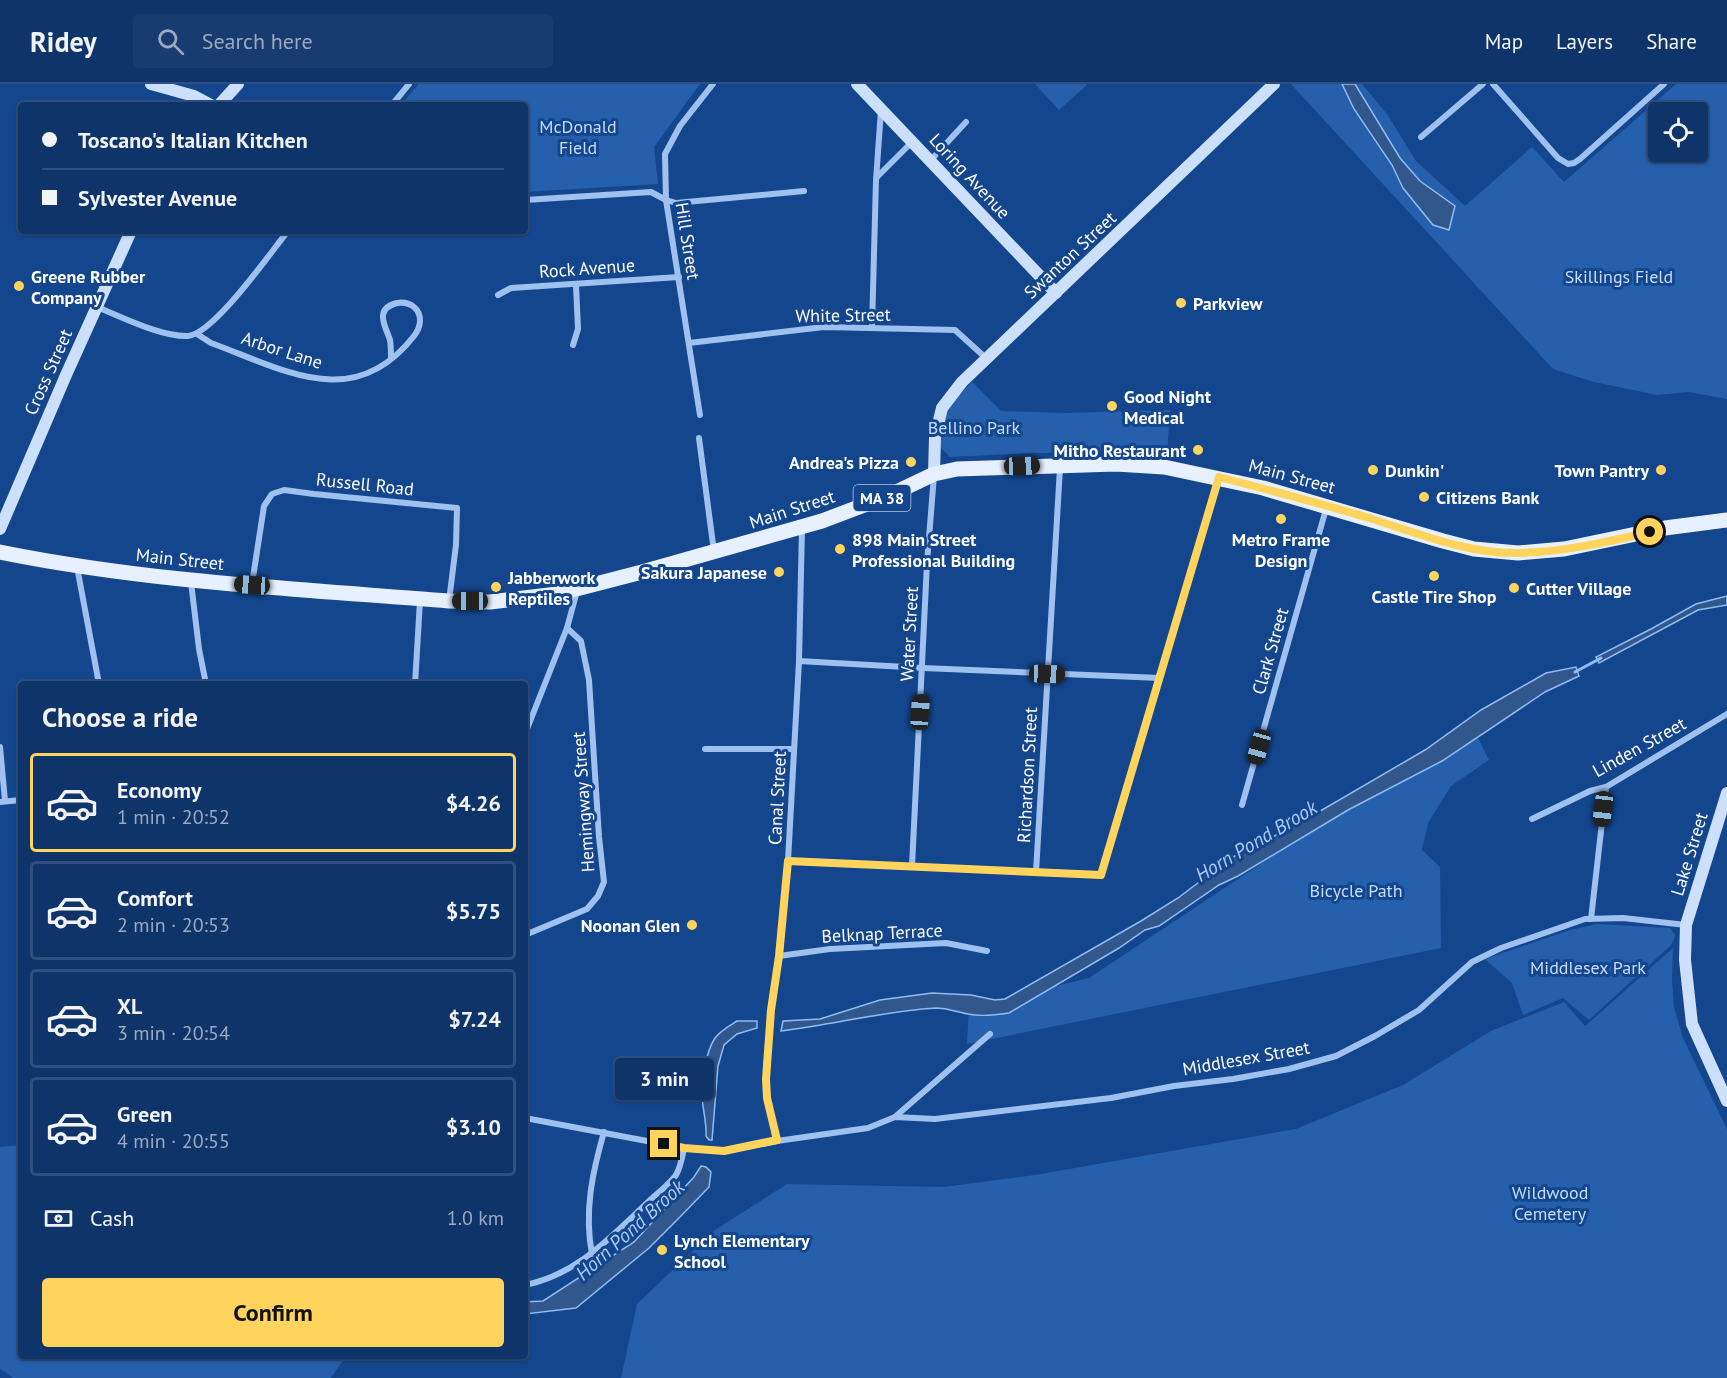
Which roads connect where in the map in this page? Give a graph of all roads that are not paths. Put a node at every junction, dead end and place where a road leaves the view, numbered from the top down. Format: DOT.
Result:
graph roads {
  1 [pos="151,84"];
  2 [pos="238,84"];
  3 [pos="409,84"];
  4 [pos="713,84"];
  5 [pos="857,84"];
  6 [pos="1274,84"];
  7 [pos="1483,84"];
  8 [pos="1493,84"];
  9 [pos="1664,84"];
  10 [pos="206,102"];
  11 [pos="222,102"];
  12 [pos="394,102"];
  13 [pos="881,107"];
  14 [pos="966,123"];
  15 [pos="1421,137"];
  16 [pos="913,141"];
  17 [pos="931,160"];
  18 [pos="876,177"];
  19 [pos="804,191"];
  20 [pos="528,200"];
  21 [pos="666,200"];
  22 [pos="130,234"];
  23 [pos="286,234"];
  24 [pos="679,277"];
  25 [pos="576,285"];
  26 [pos="1056,293"];
  27 [pos="498,295"];
  28 [pos="96,307"];
  29 [pos="872,328"];
  30 [pos="197,334"];
  31 [pos="689,343"];
  32 [pos="573,345"];
  33 [pos="391,358"];
  34 [pos="987,359"];
  35 [pos="700,415"];
  36 [pos="699,438"];
  37 [pos="1060,465"];
  38 [pos="934,474"];
  39 [pos="1219,477"];
  40 [pos="1327,506"];
  41 [pos="1727,520"];
  42 [pos="802,527"];
  43 [pos="0,529"];
  44 [pos="0,552"];
  45 [pos="714,552"];
  46 [pos="77,567"];
  47 [pos="191,581"];
  48 [pos="252,585"];
  49 [pos="578,588"];
  50 [pos="420,599"];
  51 [pos="449,601"];
  52 [pos="567,628"];
  53 [pos="799,661"];
  54 [pos="923,668"];
  55 [pos="1047,674"];
  56 [pos="1160,678"];
  57 [pos="98,681"];
  58 [pos="205,681"];
  59 [pos="415,681"];
  60 [pos="1727,714"];
  61 [pos="528,726"];
  62 [pos="0,747"];
  63 [pos="705,749"];
  64 [pos="794,749"];
  65 [pos="1606,787"];
  66 [pos="1727,793"];
  67 [pos="18,800"];
  68 [pos="3,801"];
  69 [pos="1242,806"];
  70 [pos="1532,819"];
  71 [pos="788,861"];
  72 [pos="912,866"];
  73 [pos="1036,872"];
  74 [pos="1591,919"];
  75 [pos="1686,925"];
  76 [pos="528,934"];
  77 [pos="987,951"];
  78 [pos="779,956"];
  79 [pos="990,1034"];
  80 [pos="1727,1101"];
  81 [pos="895,1117"];
  82 [pos="528,1119"];
  83 [pos="603,1132"];
  84 [pos="777,1140"];
  85 [pos="684,1148"];
  86 [pos="592,1254"];
  87 [pos="528,1284"];
  1 -- 10 [label="street"];
  2 -- 11 [label="street"];
  3 -- 12 [label="street"];
  4 -- 21 [label="street, Hill Street"];
  5 -- 13 [label="street, Loring Avenue"];
  6 -- 26 [label="street, Swanton Street"];
  7 -- 15 [label="street"];
  8 -- 9 [label="street"];
  13 -- 16 [label="street, Loring Avenue"];
  13 -- 18 [label="street"];
  14 -- 17 [label="street"];
  16 -- 17 [label="street, Loring Avenue"];
  16 -- 18 [label="street"];
  17 -- 26 [label="street, Loring Avenue"];
  18 -- 29 [label="street"];
  19 -- 21 [label="street"];
  20 -- 21 [label="street"];
  21 -- 24 [label="street, Hill Street"];
  22 -- 28 [label="street, Cross Street"];
  23 -- 30 [label="street"];
  24 -- 25 [label="street, Rock Avenue"];
  24 -- 31 [label="street, Hill Street"];
  25 -- 27 [label="street, Rock Avenue"];
  25 -- 32 [label="street"];
  26 -- 34 [label="street, Swanton Street"];
  28 -- 30 [label="street"];
  28 -- 43 [label="street, Cross Street"];
  29 -- 31 [label="street, White Street"];
  29 -- 34 [label="street, White Street"];
  30 -- 33 [label="street, Arbor Lane"];
  31 -- 35 [label="street, Hill Street"];
  33 -- 33 [label="street, Arbor Lane"];
  34 -- 38 [label="street, Swanton Street"];
  36 -- 45 [label="street"];
  37 -- 38 [label="main road, Main Street / MA 38"];
  37 -- 39 [label="main road, Main Street / MA 38"];
  37 -- 55 [label="street, Richardson Street"];
  38 -- 42 [label="main road, Main Street / MA 38"];
  38 -- 54 [label="street, Water Street"];
  39 -- 40 [label="main road, Main Street / MA 38"];
  39 -- 56 [label="street"];
  40 -- 41 [label="main road, Main Street / MA 38"];
  40 -- 69 [label="street, Clark Street"];
  42 -- 45 [label="main road, Main Street / MA 38"];
  42 -- 53 [label="street, Canal Street"];
  44 -- 46 [label="main road, Main Street / MA 38"];
  45 -- 49 [label="main road, Main Street / MA 38"];
  46 -- 47 [label="main road, Main Street / MA 38"];
  46 -- 57 [label="street"];
  47 -- 48 [label="main road, Main Street / MA 38"];
  47 -- 58 [label="street"];
  48 -- 50 [label="main road, Main Street / MA 38"];
  48 -- 51 [label="street, Russell Road"];
  49 -- 51 [label="main road, Main Street / MA 38"];
  49 -- 52 [label="street"];
  50 -- 51 [label="main road, Main Street / MA 38"];
  50 -- 59 [label="street"];
  52 -- 61 [label="street"];
  52 -- 76 [label="street, Hemingway Street"];
  53 -- 54 [label="street"];
  53 -- 64 [label="street, Canal Street"];
  54 -- 55 [label="street"];
  54 -- 72 [label="street, Water Street"];
  55 -- 56 [label="street"];
  55 -- 73 [label="street, Richardson Street"];
  56 -- 73 [label="street"];
  60 -- 65 [label="street, Linden Street"];
  62 -- 68 [label="street"];
  63 -- 64 [label="street"];
  64 -- 71 [label="street, Canal Street"];
  65 -- 70 [label="street, Linden Street"];
  65 -- 74 [label="street"];
  66 -- 75 [label="street, Lake Street"];
  67 -- 68 [label="street"];
  71 -- 72 [label="street"];
  71 -- 78 [label="street, Canal Street"];
  72 -- 73 [label="street"];
  74 -- 75 [label="street, Middlesex Street"];
  74 -- 81 [label="street, Middlesex Street"];
  75 -- 80 [label="street, Lake Street"];
  77 -- 78 [label="street, Belknap Terrace"];
  78 -- 84 [label="street, Canal Street"];
  79 -- 81 [label="street"];
  81 -- 84 [label="street, Middlesex Street"];
  82 -- 83 [label="street, Middlesex Street"];
  83 -- 85 [label="street, Middlesex Street"];
  83 -- 86 [label="street"];
  84 -- 85 [label="street, Middlesex Street"];
  85 -- 86 [label="street"];
  86 -- 87 [label="street"];
}
